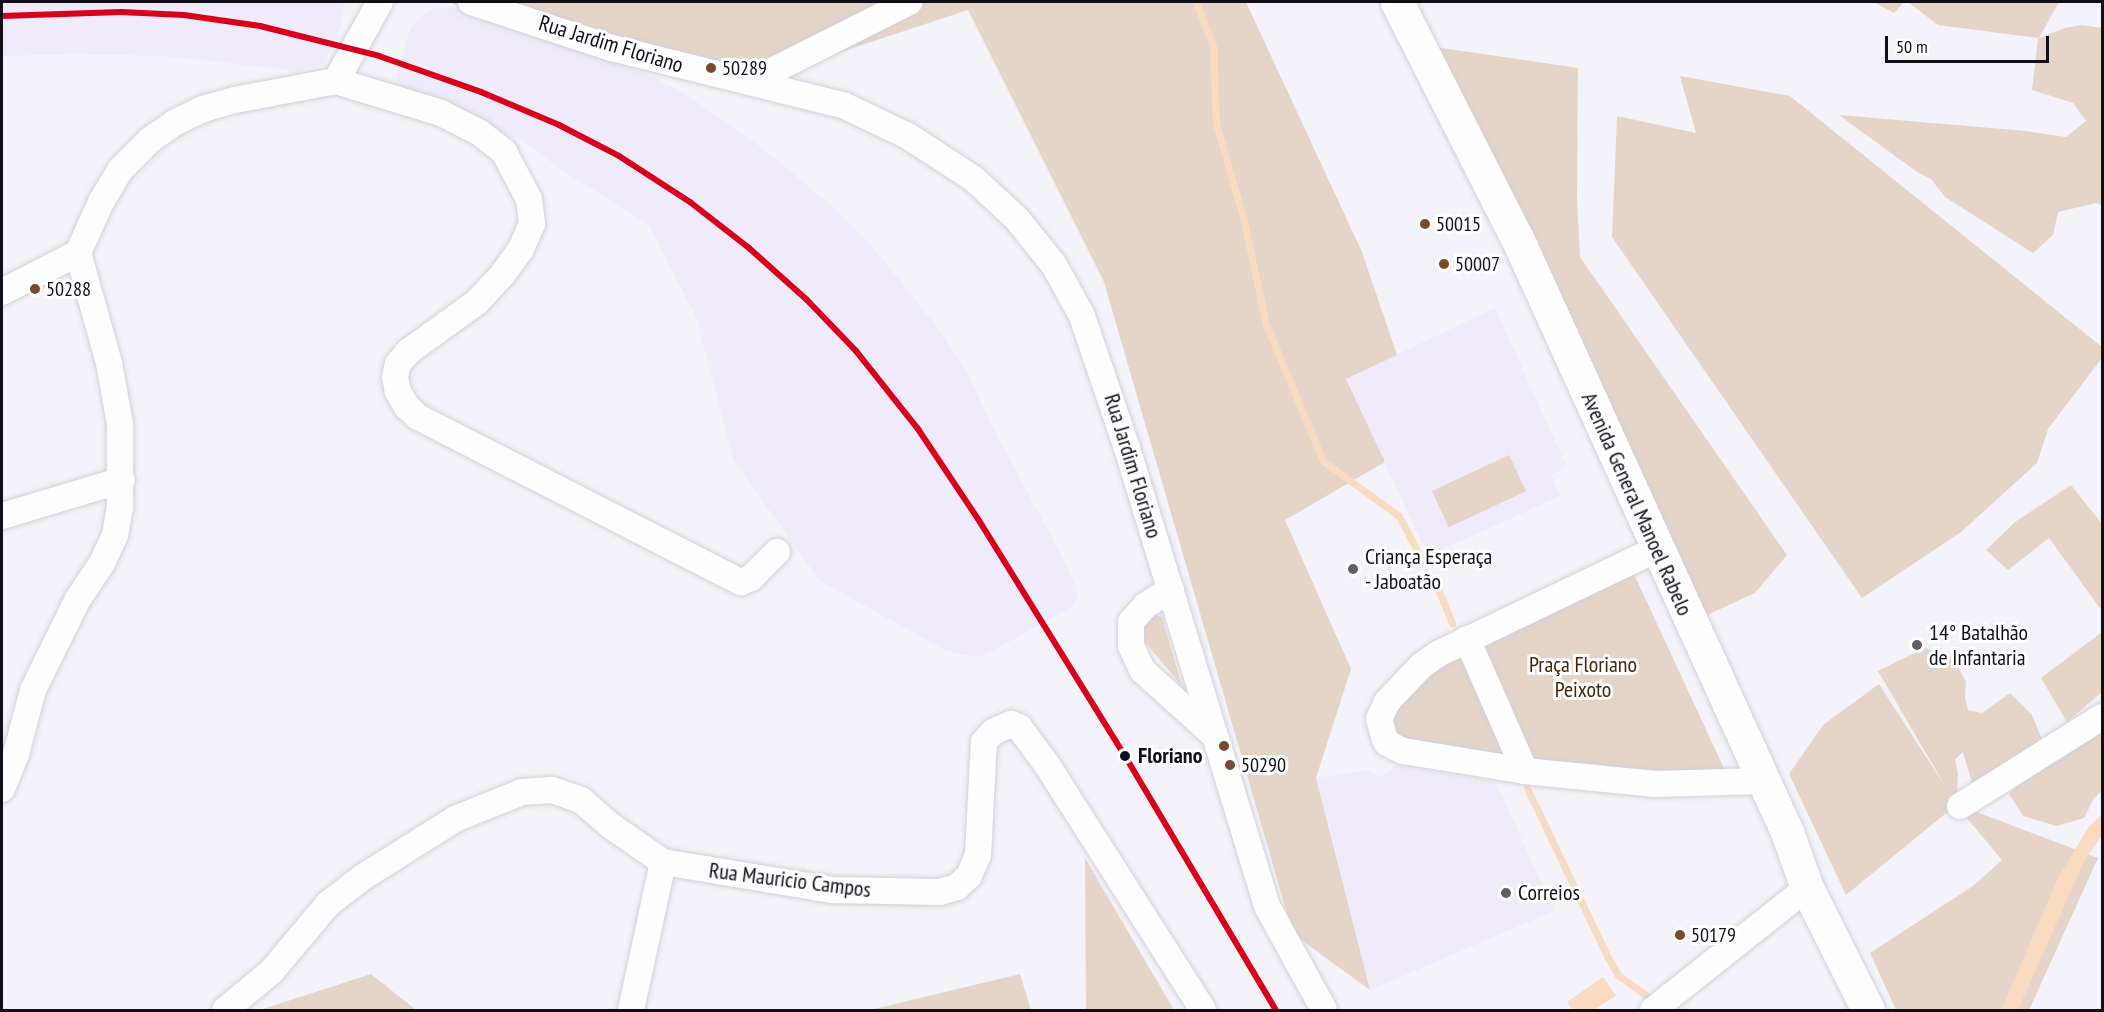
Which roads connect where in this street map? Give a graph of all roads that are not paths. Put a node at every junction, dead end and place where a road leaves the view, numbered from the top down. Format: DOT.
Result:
graph roads {
  1 [pos="380,2"];
  2 [pos="471,2"];
  3 [pos="909,2"];
  4 [pos="1397,2"];
  5 [pos="336,81"];
  6 [pos="752,81"];
  7 [pos="78,253"];
  8 [pos="2,292"];
  9 [pos="122,480"];
  10 [pos="2,516"];
  11 [pos="1657,549"];
  12 [pos="777,552"];
  13 [pos="1171,589"];
  14 [pos="1467,639"];
  15 [pos="2103,717"];
  16 [pos="1214,735"];
  17 [pos="1525,771"];
  18 [pos="1764,781"];
  19 [pos="2,789"];
  20 [pos="1960,806"];
  21 [pos="663,862"];
  22 [pos="1807,888"];
  23 [pos="225,1011"];
  24 [pos="631,1011"];
  25 [pos="1203,1011"];
  26 [pos="1324,1011"];
  27 [pos="1653,1011"];
  28 [pos="1868,1011"];
  1 -- 5 [label="street"];
  2 -- 6 [label="street, Rua Jardim Floriano"];
  3 -- 6 [label="street"];
  4 -- 11 [label="main road, Avenida General Manoel Rabelo"];
  5 -- 7 [label="street"];
  5 -- 12 [label="street"];
  6 -- 13 [label="street, Rua Jardim Floriano"];
  7 -- 8 [label="street"];
  7 -- 9 [label="street"];
  9 -- 10 [label="street"];
  9 -- 19 [label="street"];
  11 -- 14 [label="street"];
  11 -- 18 [label="main road, Avenida General Manoel Rabelo"];
  13 -- 16 [label="street, Rua Jardim Floriano"];
  13 -- 16 [label="street"];
  14 -- 17 [label="street"];
  14 -- 17 [label="street"];
  15 -- 20 [label="street"];
  16 -- 26 [label="street, Rua Jardim Floriano"];
  17 -- 18 [label="street"];
  18 -- 22 [label="main road, Avenida General Manoel Rabelo"];
  21 -- 23 [label="street, Rua Mauricio Campos"];
  21 -- 24 [label="street"];
  21 -- 25 [label="street, Rua Mauricio Campos"];
  22 -- 27 [label="street"];
  22 -- 28 [label="main road, Avenida General Manoel Rabelo"];
}
